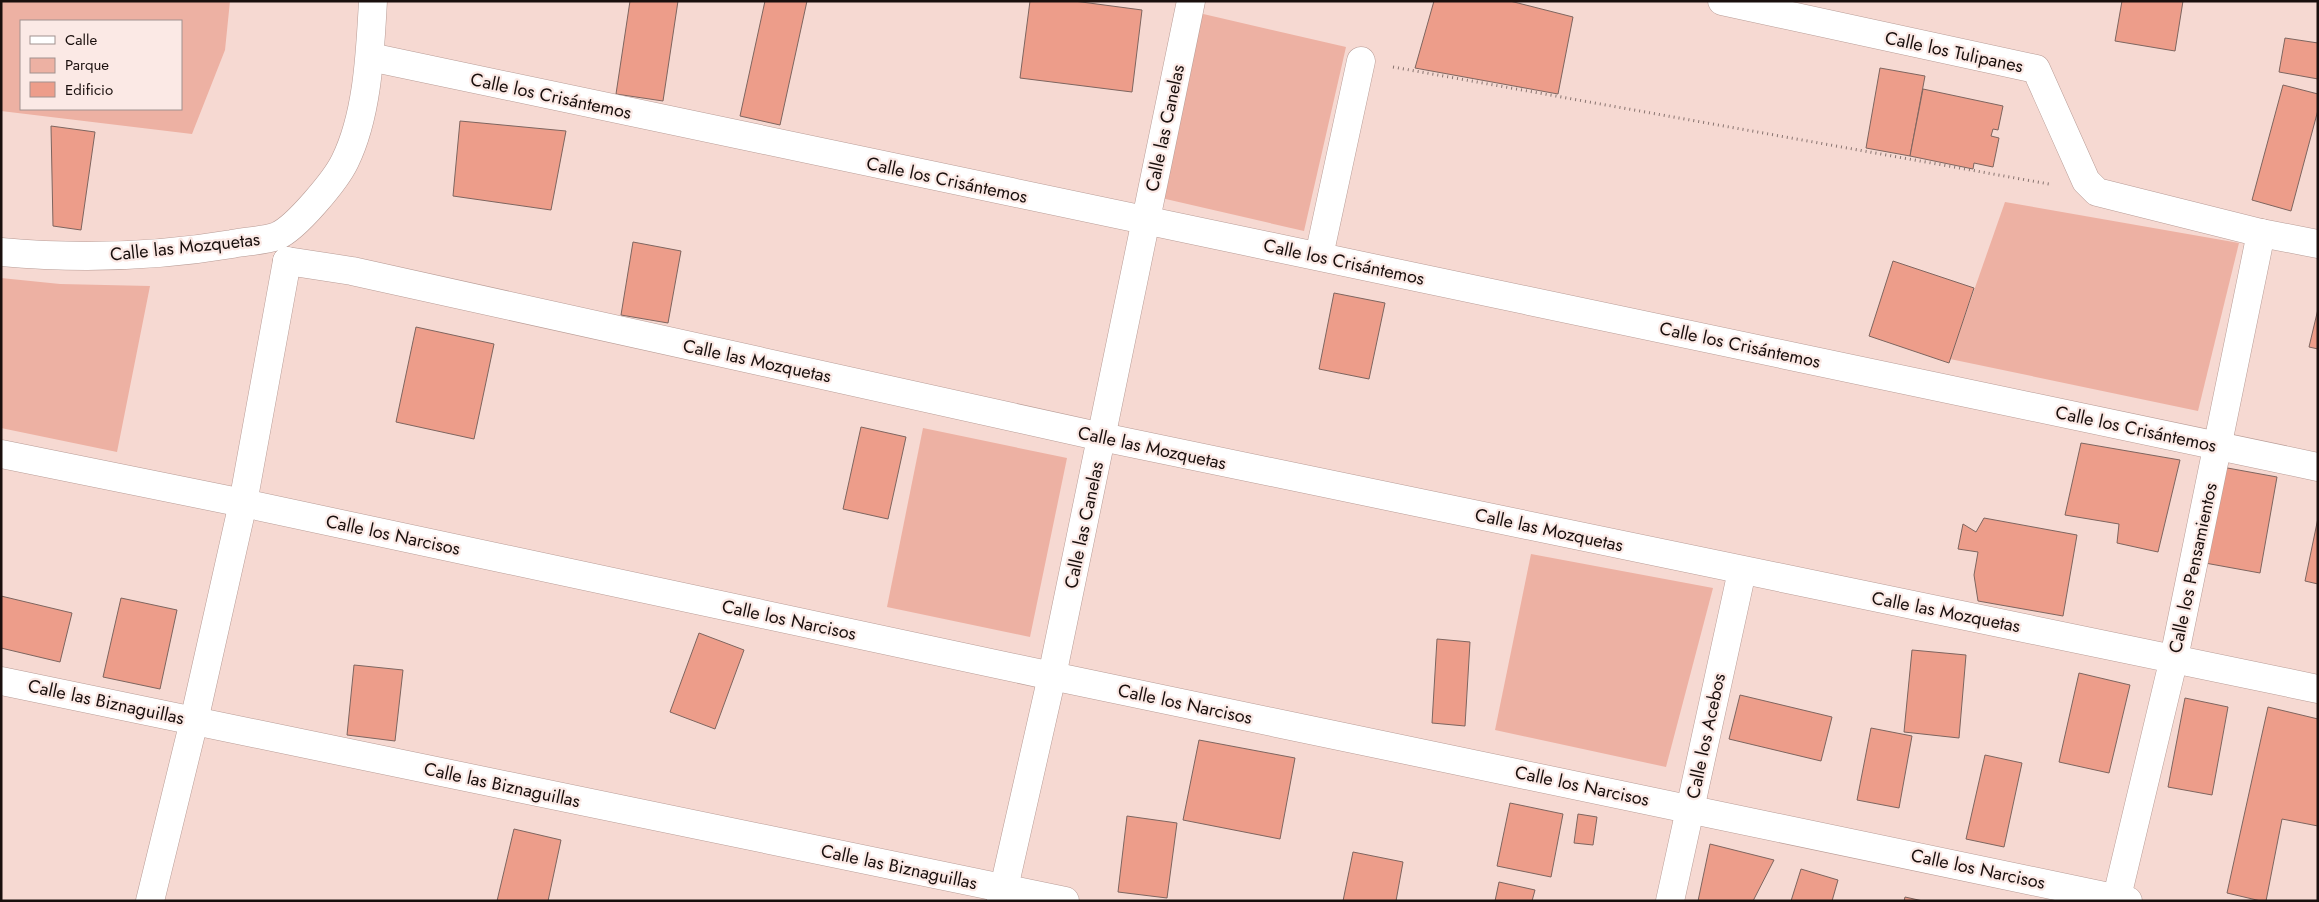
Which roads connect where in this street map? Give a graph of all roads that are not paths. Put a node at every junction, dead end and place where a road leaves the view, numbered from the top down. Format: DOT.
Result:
graph roads {
  1 [pos="373,1"];
  2 [pos="1191,1"];
  3 [pos="1722,1"];
  4 [pos="370,57"];
  5 [pos="1361,62"];
  6 [pos="1145,222"];
  7 [pos="2261,233"];
  8 [pos="277,236"];
  9 [pos="2318,244"];
  10 [pos="1,252"];
  11 [pos="1319,256"];
  12 [pos="287,261"];
  13 [pos="1102,437"];
  14 [pos="2219,446"];
  15 [pos="1,454"];
  16 [pos="2318,467"];
  17 [pos="243,502"];
  18 [pos="1742,571"];
  19 [pos="2174,658"];
  20 [pos="1052,676"];
  21 [pos="1,681"];
  22 [pos="2318,689"];
  23 [pos="194,721"];
  24 [pos="1690,808"];
  25 [pos="1002,895"];
  26 [pos="2121,900"];
  27 [pos="150,901"];
  28 [pos="1065,901"];
  29 [pos="1670,901"];
  1 -- 4 [label="street"];
  2 -- 6 [label="street, Calle las Canelas"];
  3 -- 7 [label="street, Calle los Tulipanes"];
  4 -- 6 [label="street, Calle los Crisántemos"];
  4 -- 8 [label="street"];
  5 -- 11 [label="street"];
  6 -- 11 [label="street, Calle los Crisántemos"];
  6 -- 13 [label="street, Calle las Canelas"];
  7 -- 9 [label="street"];
  7 -- 14 [label="street, Calle los Pensamientos"];
  8 -- 10 [label="street, Calle las Mozquetas"];
  8 -- 12 [label="street, Calle las Mozquetas"];
  11 -- 14 [label="street, Calle los Crisántemos"];
  12 -- 13 [label="street, Calle las Mozquetas"];
  12 -- 17 [label="street"];
  13 -- 18 [label="street, Calle las Mozquetas"];
  13 -- 20 [label="street, Calle las Canelas"];
  14 -- 16 [label="street, Calle los Crisántemos"];
  14 -- 19 [label="street, Calle los Pensamientos"];
  15 -- 17 [label="street, Calle los Narcisos"];
  17 -- 20 [label="street, Calle los Narcisos"];
  17 -- 23 [label="street"];
  18 -- 19 [label="street, Calle las Mozquetas"];
  18 -- 24 [label="street, Calle los Acebos"];
  19 -- 22 [label="street, Calle las Mozquetas"];
  19 -- 26 [label="street, Calle los Pensamientos"];
  20 -- 24 [label="street, Calle los Narcisos"];
  20 -- 25 [label="street, Calle las Canelas"];
  21 -- 23 [label="street, Calle las Biznaguillas"];
  23 -- 25 [label="street, Calle las Biznaguillas"];
  23 -- 27 [label="street"];
  24 -- 26 [label="street, Calle los Narcisos"];
  24 -- 29 [label="street, Calle los Acebos"];
  25 -- 28 [label="street, Calle las Biznaguillas"];
}
